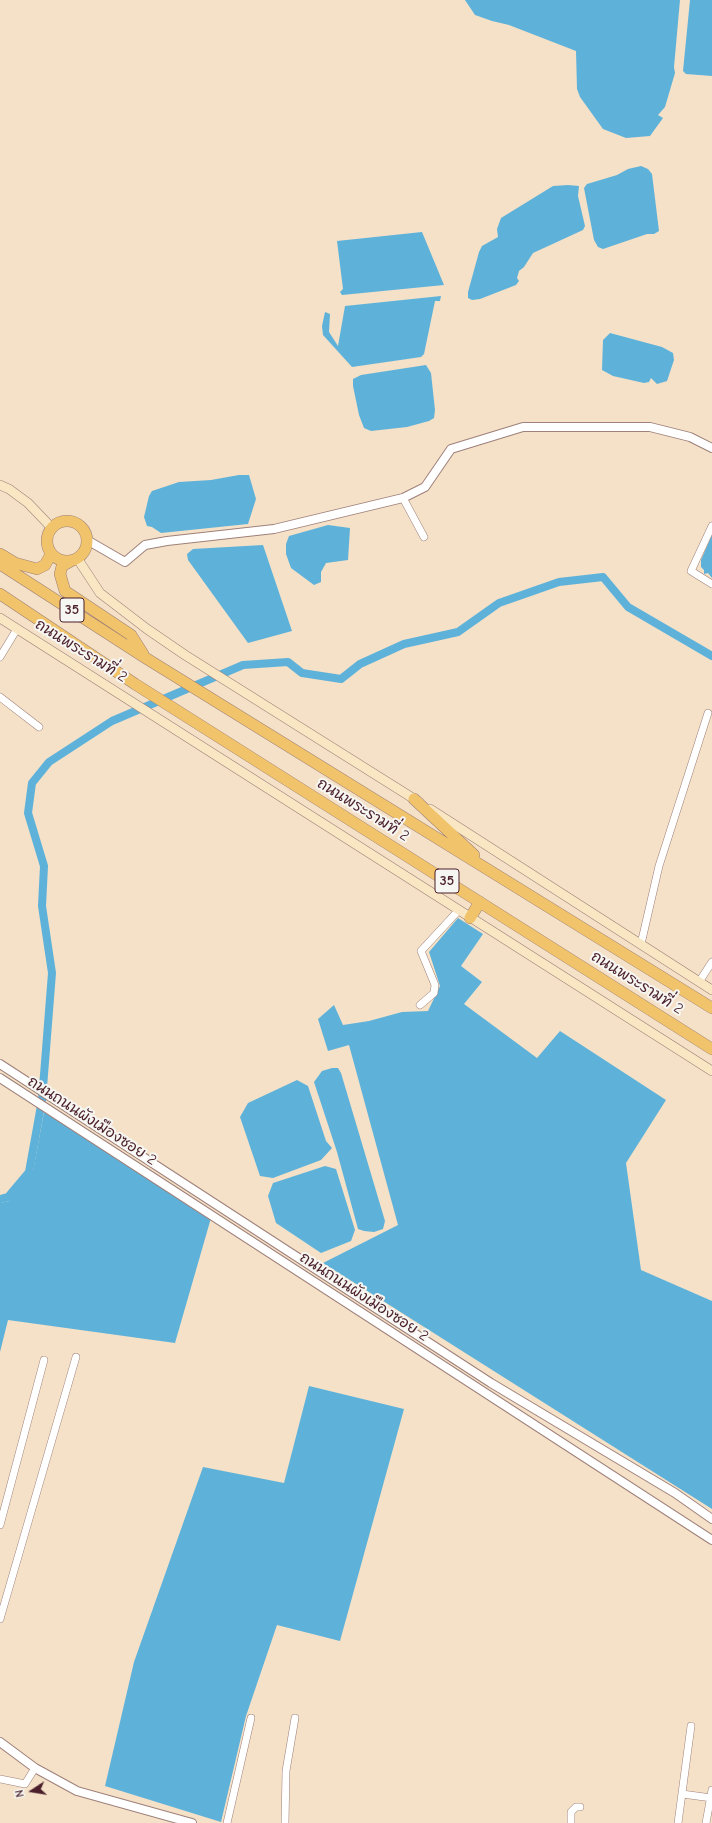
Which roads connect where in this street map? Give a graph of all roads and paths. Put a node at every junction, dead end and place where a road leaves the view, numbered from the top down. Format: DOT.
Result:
graph roads {
  1 [pos="712,448"];
  2 [pos="0,485"];
  3 [pos="403,498"];
  4 [pos="712,526"];
  5 [pos="51,527"];
  6 [pos="424,537"];
  7 [pos="88,540"];
  8 [pos="0,554"];
  9 [pos="51,554"];
  10 [pos="74,560"];
  11 [pos="0,564"];
  12 [pos="712,584"];
  13 [pos="0,594"];
  14 [pos="0,618"];
  15 [pos="17,629"];
  16 [pos="0,657"];
  17 [pos="144,657"];
  18 [pos="0,697"];
  19 [pos="708,713"];
  20 [pos="39,727"];
  21 [pos="414,799"];
  22 [pos="497,875"];
  23 [pos="480,902"];
  24 [pos="458,911"];
  25 [pos="470,918"];
  26 [pos="641,944"];
  27 [pos="712,962"];
  28 [pos="699,982"];
  29 [pos="712,990"];
  30 [pos="420,1005"];
  31 [pos="712,1008"];
  32 [pos="712,1049"];
  33 [pos="0,1064"];
  34 [pos="712,1071"];
  35 [pos="0,1078"];
  36 [pos="76,1357"];
  37 [pos="44,1360"];
  38 [pos="527,1406"];
  39 [pos="521,1416"];
  40 [pos="712,1519"];
  41 [pos="0,1525"];
  42 [pos="712,1540"];
  43 [pos="0,1619"];
  44 [pos="251,1718"];
  45 [pos="295,1718"];
  46 [pos="691,1726"];
  47 [pos="0,1742"];
  48 [pos="36,1768"];
  49 [pos="0,1779"];
  50 [pos="682,1794"];
  51 [pos="712,1795"];
  52 [pos="580,1807"];
  53 [pos="192,1823"];
  54 [pos="227,1823"];
  55 [pos="285,1823"];
  56 [pos="571,1823"];
  57 [pos="678,1823"];
  58 [pos="706,1823"];
  1 -- 3 [label="street"];
  2 -- 5 [label="main road"];
  3 -- 6 [label="street"];
  3 -- 7 [label="street"];
  4 -- 12 [label="street"];
  5 -- 7 [label="highway"];
  5 -- 9 [label="highway"];
  7 -- 10 [label="highway"];
  8 -- 9 [label="highway"];
  9 -- 10 [label="highway"];
  10 -- 17 [label="highway"];
  10 -- 21 [label="main road, 35"];
  11 -- 17 [label="highway, ถนนพระรามที่ 2 / 35"];
  13 -- 23 [label="highway, ถนนพระรามที่ 2 / 35"];
  14 -- 15 [label="main road, ถนนพระรามที่ 2 / 35"];
  15 -- 16 [label="street"];
  15 -- 24 [label="main road, ถนนพระรามที่ 2 / 35"];
  17 -- 22 [label="highway, ถนนพระรามที่ 2 / 35"];
  18 -- 20 [label="street"];
  19 -- 26 [label="street"];
  21 -- 22 [label="highway"];
  21 -- 26 [label="main road, 35"];
  22 -- 31 [label="highway, ถนนพระรามที่ 2 / 35"];
  23 -- 25 [label="highway"];
  23 -- 32 [label="highway, ถนนพระรามที่ 2 / 35"];
  24 -- 25 [label="main road, ถนนพระรามที่ 2 / 35"];
  24 -- 30 [label="street"];
  25 -- 34 [label="main road, ถนนพระรามที่ 2 / 35"];
  26 -- 28 [label="main road, 35"];
  27 -- 28 [label="street"];
  28 -- 29 [label="main road, 35"];
  33 -- 38 [label="street, ถนนถนนผังเมืองซอย 2"];
  35 -- 39 [label="street, ถนนถนนผังเมืองซอย 2"];
  36 -- 43 [label="street"];
  37 -- 41 [label="street"];
  38 -- 39 [label="street"];
  38 -- 40 [label="street, ถนนถนนผังเมืองซอย 2"];
  39 -- 42 [label="street, ถนนถนนผังเมืองซอย 2"];
  44 -- 54 [label="street"];
  45 -- 55 [label="street"];
  46 -- 50 [label="street"];
  47 -- 48 [label="street"];
  48 -- 49 [label="street"];
  48 -- 53 [label="street"];
  50 -- 51 [label="street"];
  50 -- 57 [label="street"];
  51 -- 58 [label="street"];
  52 -- 56 [label="street"];
}
